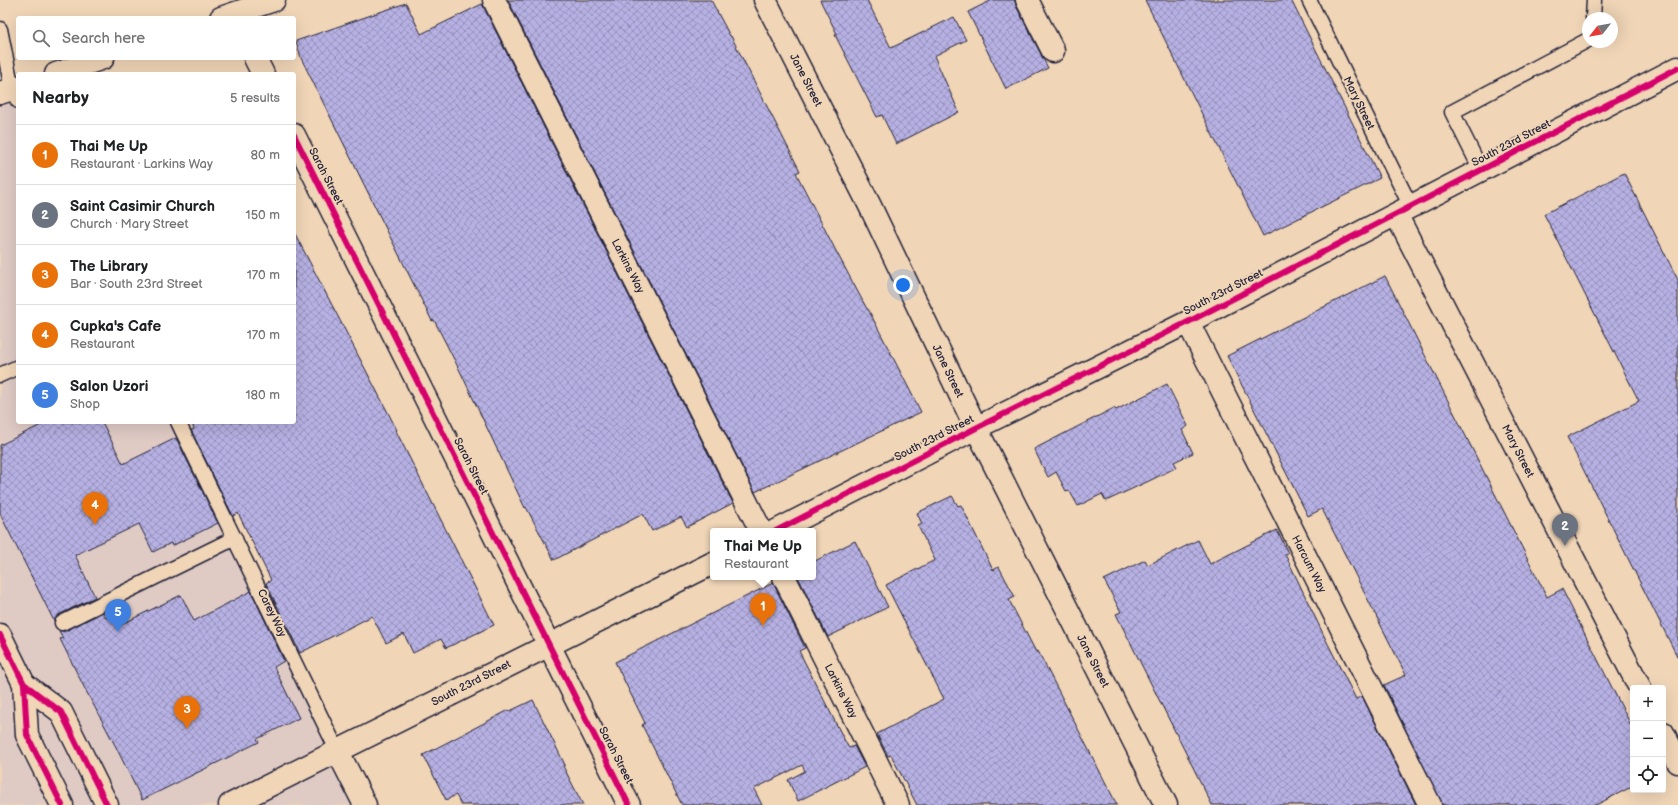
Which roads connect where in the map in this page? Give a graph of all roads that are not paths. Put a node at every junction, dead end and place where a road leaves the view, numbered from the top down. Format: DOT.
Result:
graph roads {
  1 [pos="274,0"];
  2 [pos="494,0"];
  3 [pos="765,0"];
  4 [pos="1027,0"];
  5 [pos="1309,0"];
  6 [pos="1594,0"];
  7 [pos="230,12"];
  8 [pos="1593,12"];
  9 [pos="0,29"];
  10 [pos="1582,43"];
  11 [pos="1052,51"];
  12 [pos="97,60"];
  13 [pos="256,60"];
  14 [pos="1678,68"];
  15 [pos="62,72"];
  16 [pos="262,72"];
  17 [pos="12,93"];
  18 [pos="296,139"];
  19 [pos="1482,170"];
  20 [pos="1403,210"];
  21 [pos="1188,322"];
  22 [pos="16,368"];
  23 [pos="0,375"];
  24 [pos="179,424"];
  25 [pos="976,428"];
  26 [pos="759,528"];
  27 [pos="782,528"];
  28 [pos="235,538"];
  29 [pos="710,564"];
  30 [pos="786,580"];
  31 [pos="62,623"];
  32 [pos="0,635"];
  33 [pos="548,644"];
  34 [pos="24,684"];
  35 [pos="1639,685"];
  36 [pos="1666,739"];
  37 [pos="338,750"];
  38 [pos="1678,762"];
  39 [pos="62,805"];
  40 [pos="107,805"];
  41 [pos="230,805"];
  42 [pos="365,805"];
  43 [pos="629,805"];
  44 [pos="898,805"];
  45 [pos="1166,805"];
  46 [pos="1430,805"];
  1 -- 7 [label="street"];
  2 -- 26 [label="street, Larkins Way"];
  3 -- 25 [label="street, Jane Street"];
  4 -- 11 [label="street"];
  5 -- 20 [label="lane, Mary Street"];
  6 -- 8 [label="lane"];
  9 -- 17 [label="lane"];
  10 -- 19 [label="lane"];
  12 -- 15 [label="street"];
  13 -- 16 [label="street"];
  14 -- 19 [label="street, South 23rd Street"];
  18 -- 33 [label="street, Sarah Street"];
  19 -- 20 [label="street, South 23rd Street"];
  20 -- 21 [label="street, South 23rd Street"];
  20 -- 35 [label="street, Mary Street"];
  21 -- 25 [label="street, South 23rd Street"];
  21 -- 46 [label="street, Harcum Way"];
  22 -- 23 [label="lane"];
  24 -- 28 [label="lane, Carey Way"];
  25 -- 27 [label="street, South 23rd Street"];
  25 -- 45 [label="street, Jane Street"];
  28 -- 31 [label="lane"];
  28 -- 37 [label="lane, Carey Way"];
  29 -- 33 [label="street, South 23rd Street"];
  30 -- 44 [label="street, Larkins Way"];
  32 -- 34 [label="street"];
  33 -- 37 [label="street, South 23rd Street"];
  33 -- 43 [label="street, Sarah Street"];
  34 -- 39 [label="street"];
  34 -- 40 [label="street"];
  36 -- 38 [label="street"];
  37 -- 41 [label="street, South 23rd Street"];
  37 -- 42 [label="street, Carey Way"];
}
